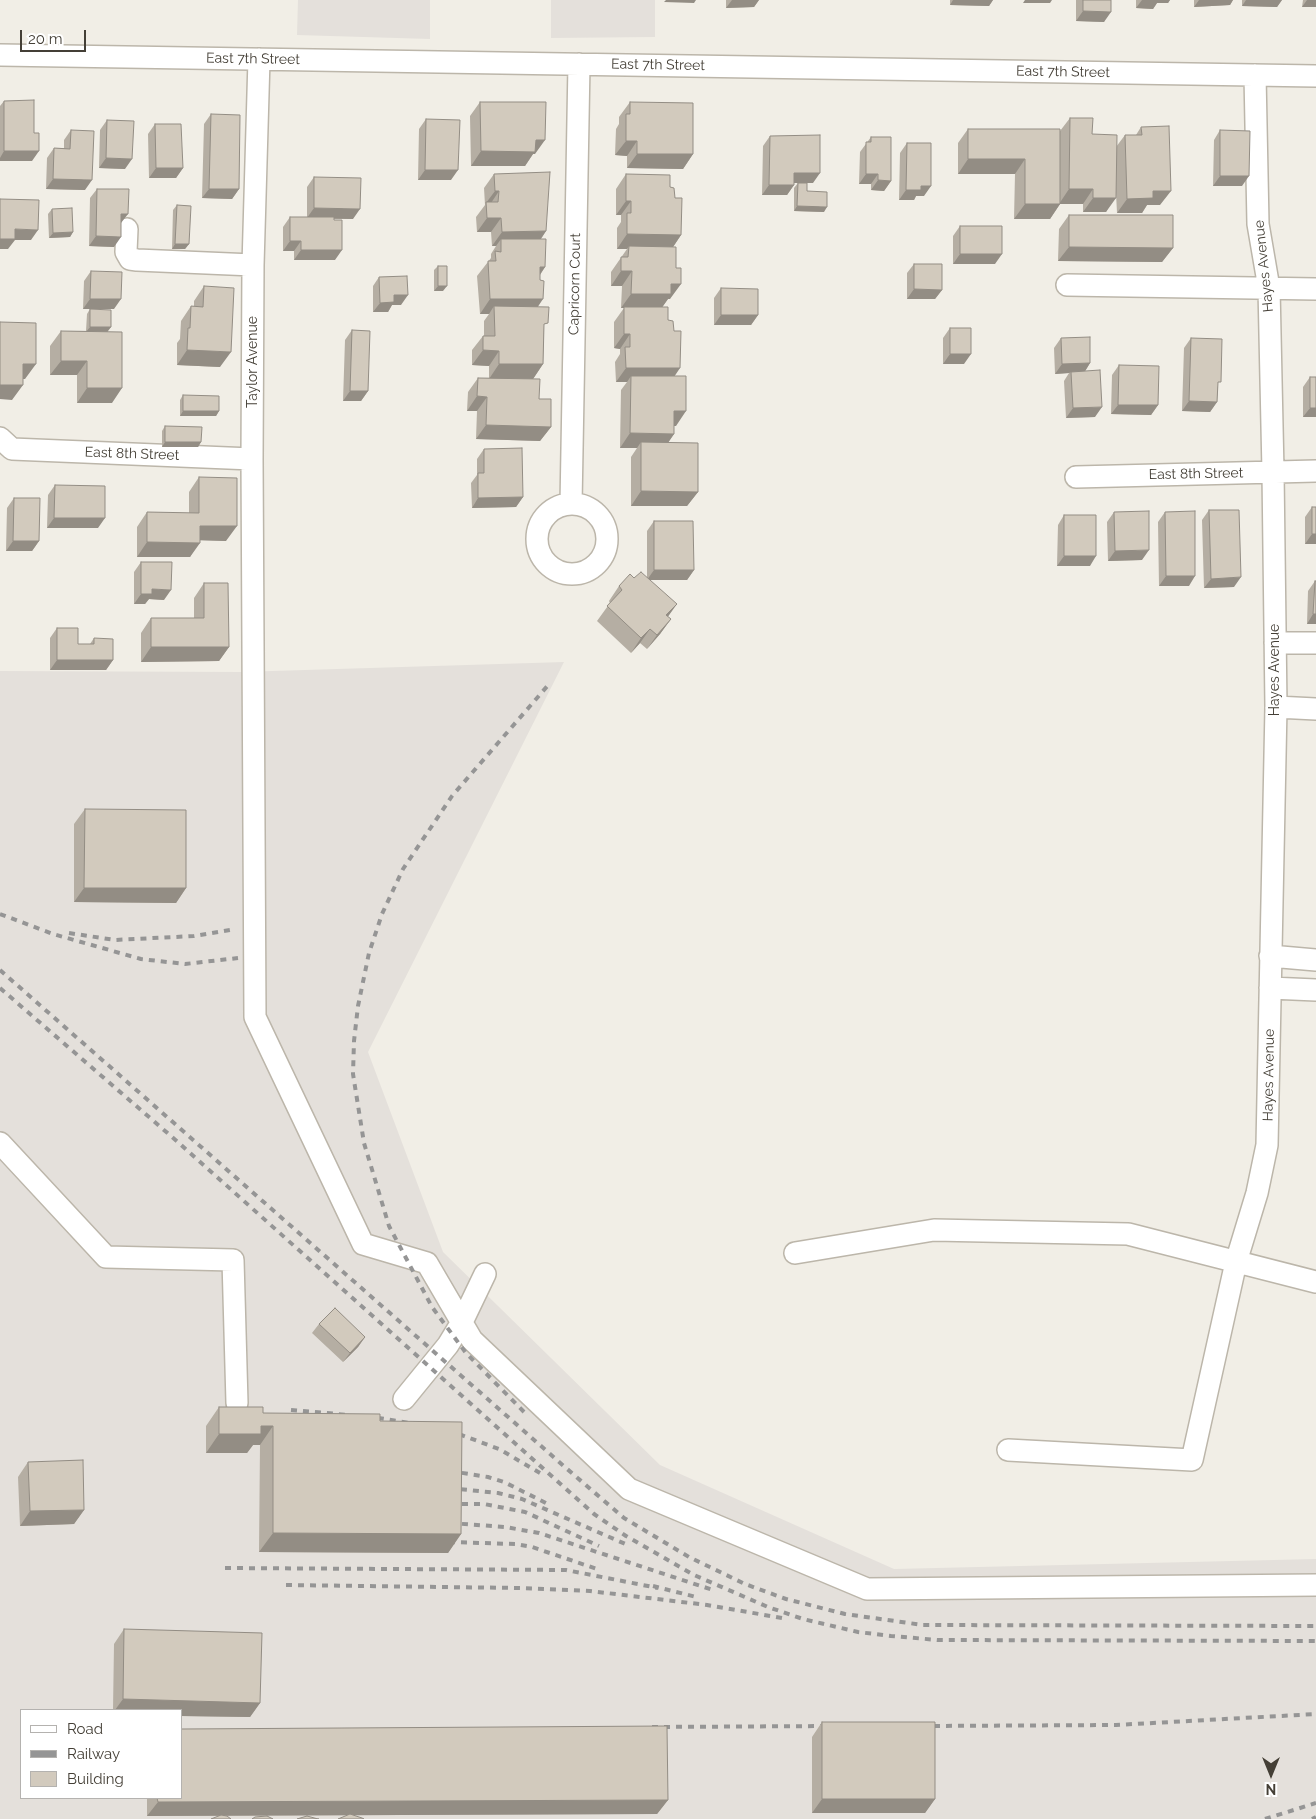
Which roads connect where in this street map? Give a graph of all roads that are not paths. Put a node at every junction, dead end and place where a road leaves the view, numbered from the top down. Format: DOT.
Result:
graph roads {
  1 [pos="0,55"];
  2 [pos="259,59"];
  3 [pos="579,64"];
  4 [pos="1255,75"];
  5 [pos="1316,76"];
  6 [pos="127,229"];
  7 [pos="253,265"];
  8 [pos="1067,285"];
  9 [pos="1269,288"];
  10 [pos="1316,289"];
  11 [pos="6,444"];
  12 [pos="252,459"];
  13 [pos="1316,471"];
  14 [pos="1273,472"];
  15 [pos="1076,477"];
  16 [pos="571,504"];
  17 [pos="1275,643"];
  18 [pos="1316,643"];
  19 [pos="1276,707"];
  20 [pos="1316,709"];
  21 [pos="1270,956"];
  22 [pos="1316,960"];
  23 [pos="1270,988"];
  24 [pos="1316,990"];
  25 [pos="0,1143"];
  26 [pos="795,1252"];
  27 [pos="1236,1262"];
  28 [pos="485,1274"];
  29 [pos="1316,1282"];
  30 [pos="462,1322"];
  31 [pos="404,1399"];
  32 [pos="237,1403"];
  33 [pos="1008,1450"];
  34 [pos="1316,1585"];
  1 -- 2 [label="street, East 7th Street"];
  2 -- 3 [label="street, East 7th Street"];
  2 -- 7 [label="street, Taylor Avenue"];
  3 -- 4 [label="street, East 7th Street"];
  3 -- 16 [label="street, Capricorn Court"];
  4 -- 5 [label="street, East 7th Street"];
  4 -- 9 [label="street, Hayes Avenue"];
  6 -- 7 [label="street"];
  7 -- 12 [label="street, Taylor Avenue"];
  8 -- 9 [label="street"];
  9 -- 10 [label="street"];
  9 -- 14 [label="street, Hayes Avenue"];
  11 -- 12 [label="street, East 8th Street"];
  12 -- 30 [label="street, Taylor Avenue"];
  13 -- 14 [label="street, East 8th Street"];
  14 -- 15 [label="street, East 8th Street"];
  14 -- 17 [label="street, Hayes Avenue"];
  17 -- 18 [label="street"];
  17 -- 19 [label="street, Hayes Avenue"];
  19 -- 20 [label="street"];
  19 -- 21 [label="street, Hayes Avenue"];
  21 -- 22 [label="street"];
  21 -- 23 [label="street, Hayes Avenue"];
  23 -- 24 [label="street"];
  23 -- 27 [label="street, Hayes Avenue"];
  25 -- 32 [label="street"];
  26 -- 27 [label="street"];
  27 -- 29 [label="street"];
  27 -- 33 [label="street, Hayes Avenue"];
  28 -- 30 [label="street"];
  30 -- 31 [label="street"];
  30 -- 34 [label="street, Taylor Avenue"];
}
